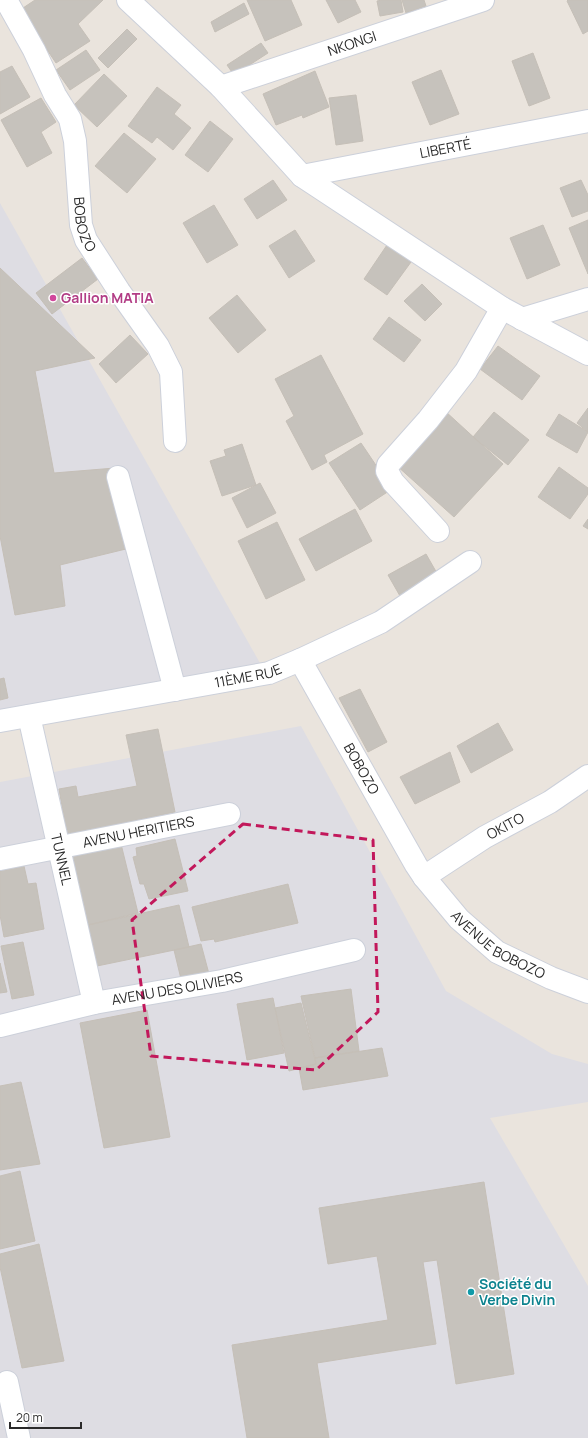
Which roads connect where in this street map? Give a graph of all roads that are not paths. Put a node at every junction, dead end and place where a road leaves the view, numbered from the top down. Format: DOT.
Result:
graph roads {
  1 [pos="6,0"];
  2 [pos="128,0"];
  3 [pos="483,0"];
  4 [pos="221,87"];
  5 [pos="588,121"];
  6 [pos="302,176"];
  7 [pos="588,299"];
  8 [pos="502,308"];
  9 [pos="522,319"];
  10 [pos="588,354"];
  11 [pos="175,441"];
  12 [pos="118,477"];
  13 [pos="438,531"];
  14 [pos="470,562"];
  15 [pos="300,660"];
  16 [pos="175,690"];
  17 [pos="29,716"];
  18 [pos="0,721"];
  19 [pos="588,776"];
  20 [pos="229,814"];
  21 [pos="59,847"];
  22 [pos="0,859"];
  23 [pos="424,877"];
  24 [pos="354,950"];
  25 [pos="588,992"];
  26 [pos="94,1003"];
  27 [pos="0,1026"];
  28 [pos="7,1382"];
  29 [pos="19,1438"];
  1 -- 11 [label="street, BOBOZO"];
  2 -- 4 [label="street"];
  3 -- 4 [label="street, NKONGI"];
  4 -- 6 [label="street"];
  5 -- 6 [label="street, LIBERTÉ"];
  6 -- 8 [label="street"];
  7 -- 9 [label="street"];
  8 -- 9 [label="street"];
  8 -- 13 [label="street"];
  9 -- 10 [label="street"];
  12 -- 16 [label="street"];
  14 -- 15 [label="street, 11ÈME RUE"];
  15 -- 16 [label="street, 11ÈME RUE"];
  15 -- 23 [label="street, BOBOZO"];
  16 -- 17 [label="street, 11ÈME RUE"];
  17 -- 18 [label="street, 11ÈME RUE"];
  17 -- 21 [label="street, TUNNEL"];
  19 -- 23 [label="street, OKITO"];
  20 -- 21 [label="street, AVENU HERITIERS"];
  21 -- 22 [label="street, AVENU HERITIERS"];
  21 -- 26 [label="street, TUNNEL"];
  23 -- 25 [label="street, AVENUE BOBOZO"];
  24 -- 26 [label="street, AVENU DES OLIVIERS"];
  26 -- 27 [label="street, AVENU DES OLIVIERS"];
  28 -- 29 [label="street"];
}
